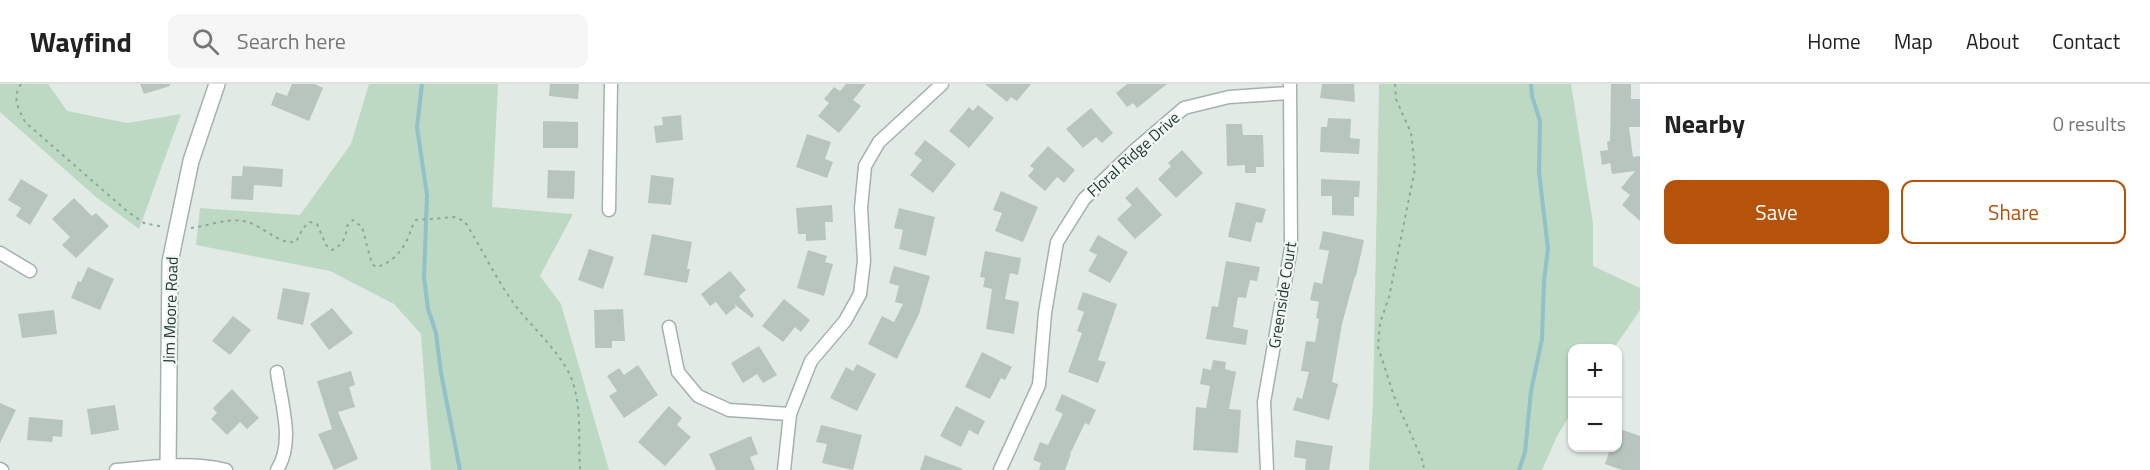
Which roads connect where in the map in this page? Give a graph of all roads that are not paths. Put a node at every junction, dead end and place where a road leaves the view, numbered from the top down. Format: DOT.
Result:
graph roads {
  1 [pos="218,84"];
  2 [pos="611,84"];
  3 [pos="942,84"];
  4 [pos="1289,88"];
  5 [pos="609,210"];
  6 [pos="0,253"];
  7 [pos="30,271"];
  8 [pos="669,327"];
  9 [pos="277,372"];
  10 [pos="790,414"];
  11 [pos="168,468"];
  12 [pos="116,470"];
  13 [pos="226,470"];
  14 [pos="277,470"];
  15 [pos="784,470"];
  16 [pos="1000,470"];
  17 [pos="1267,470"];
  1 -- 11 [label="street, Jim Moore Road"];
  2 -- 5 [label="street"];
  3 -- 10 [label="street"];
  4 -- 16 [label="street, Floral Ridge Drive"];
  4 -- 17 [label="street, Greenside Court"];
  6 -- 7 [label="street"];
  8 -- 10 [label="street"];
  9 -- 14 [label="street"];
  10 -- 15 [label="street"];
  11 -- 12 [label="street"];
  11 -- 13 [label="street"];
}
